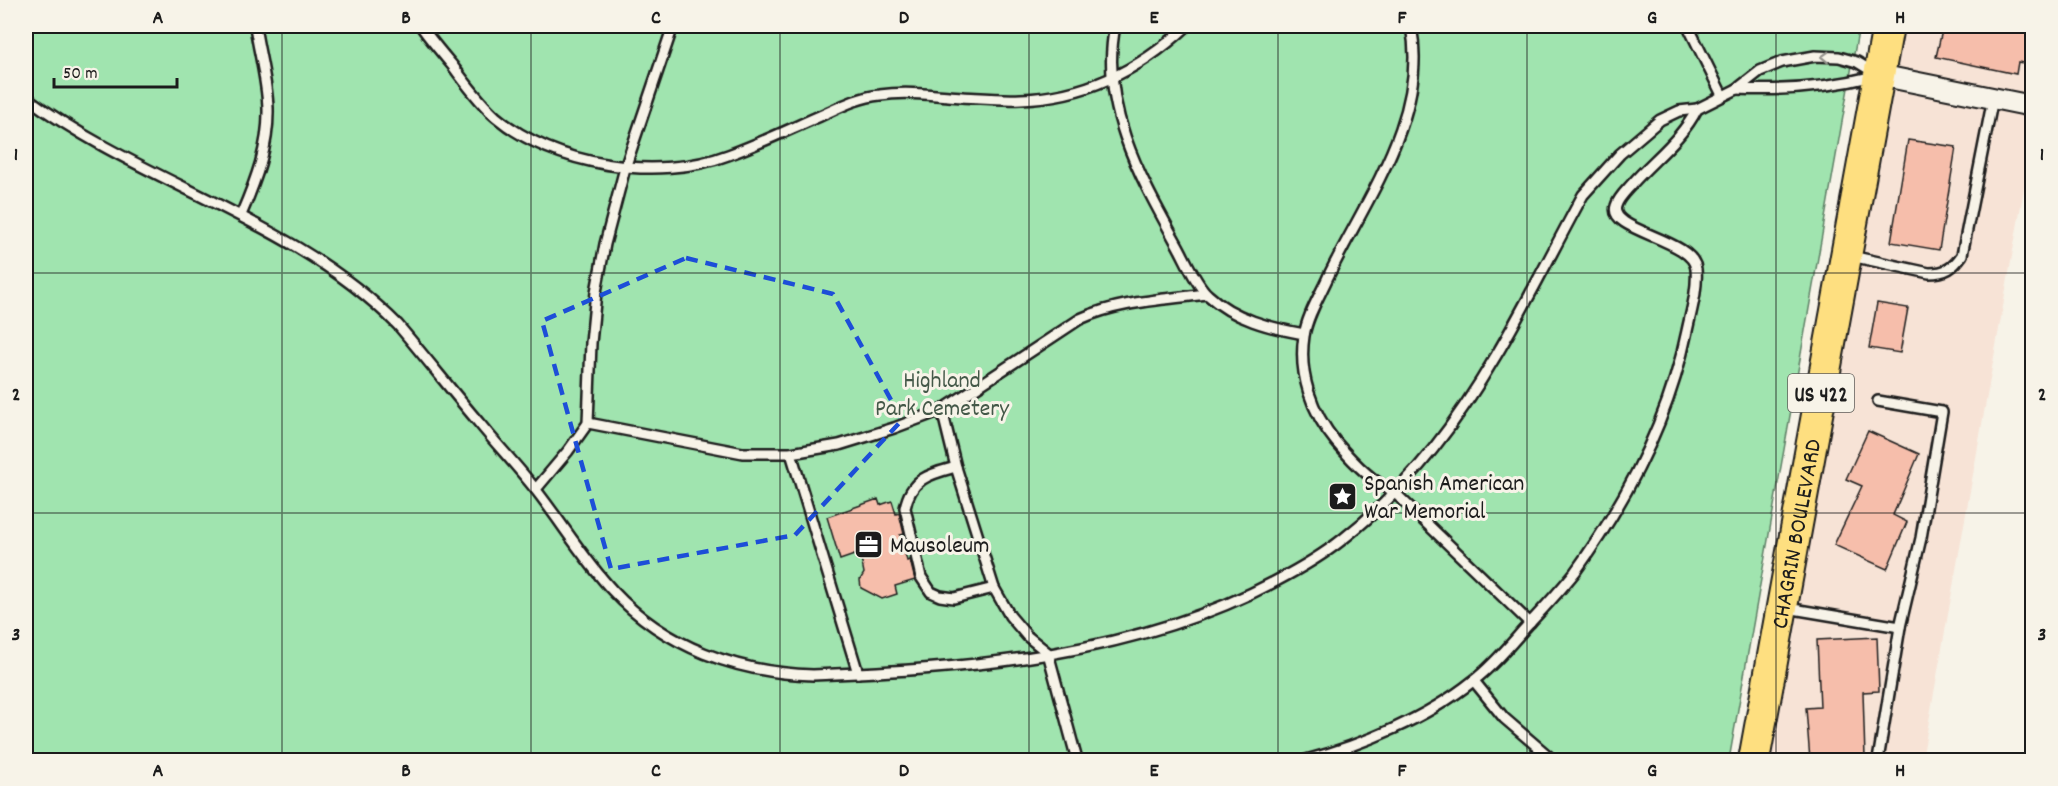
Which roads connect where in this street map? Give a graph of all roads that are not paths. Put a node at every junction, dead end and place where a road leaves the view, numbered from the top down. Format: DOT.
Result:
graph roads {
  1 [pos="255,26"];
  2 [pos="421,26"];
  3 [pos="673,26"];
  4 [pos="1115,26"];
  5 [pos="1187,26"];
  6 [pos="1411,26"];
  7 [pos="1688,26"];
  8 [pos="1888,26"];
  9 [pos="1879,75"];
  10 [pos="1112,79"];
  11 [pos="1737,89"];
  12 [pos="1722,95"];
  13 [pos="26,97"];
  14 [pos="1993,98"];
  15 [pos="2032,106"];
  16 [pos="1697,109"];
  17 [pos="625,168"];
  18 [pos="241,215"];
  19 [pos="1846,255"];
  20 [pos="1206,294"];
  21 [pos="1304,333"];
  22 [pos="1878,401"];
  23 [pos="942,410"];
  24 [pos="588,423"];
  25 [pos="791,453"];
  26 [pos="956,467"];
  27 [pos="536,489"];
  28 [pos="1394,492"];
  29 [pos="994,588"];
  30 [pos="1781,608"];
  31 [pos="1530,623"];
  32 [pos="1900,627"];
  33 [pos="1048,653"];
  34 [pos="858,673"];
  35 [pos="1474,681"];
  36 [pos="1077,760"];
  37 [pos="1306,760"];
  38 [pos="1553,760"];
  39 [pos="1754,760"];
  40 [pos="1878,760"];
  1 -- 18 [label="lane"];
  2 -- 17 [label="lane"];
  3 -- 17 [label="lane"];
  4 -- 10 [label="lane"];
  5 -- 10 [label="lane"];
  6 -- 21 [label="lane"];
  7 -- 12 [label="lane"];
  8 -- 9 [label="main road, CHAGRIN BOULEVARD / US 422"];
  9 -- 11 [label="lane"];
  9 -- 11 [label="lane, one-way"];
  9 -- 14 [label="street"];
  9 -- 19 [label="main road, CHAGRIN BOULEVARD / US 422"];
  10 -- 17 [label="lane"];
  10 -- 20 [label="lane"];
  11 -- 12 [label="lane"];
  12 -- 16 [label="lane"];
  13 -- 18 [label="lane"];
  14 -- 15 [label="street"];
  14 -- 19 [label="lane"];
  16 -- 28 [label="lane"];
  16 -- 31 [label="lane"];
  17 -- 24 [label="lane"];
  18 -- 27 [label="lane"];
  19 -- 30 [label="main road, CHAGRIN BOULEVARD / US 422"];
  20 -- 21 [label="lane"];
  20 -- 23 [label="lane"];
  21 -- 28 [label="lane"];
  22 -- 32 [label="lane"];
  23 -- 25 [label="lane"];
  23 -- 26 [label="lane"];
  24 -- 25 [label="lane"];
  24 -- 27 [label="lane"];
  25 -- 34 [label="lane"];
  26 -- 29 [label="lane"];
  26 -- 29 [label="lane"];
  27 -- 34 [label="lane"];
  28 -- 31 [label="lane"];
  28 -- 33 [label="lane"];
  29 -- 33 [label="lane"];
  30 -- 32 [label="lane"];
  30 -- 39 [label="main road, CHAGRIN BOULEVARD / US 422"];
  31 -- 35 [label="lane"];
  32 -- 40 [label="lane"];
  33 -- 34 [label="lane"];
  33 -- 36 [label="lane"];
  35 -- 37 [label="lane"];
  35 -- 38 [label="lane"];
}
